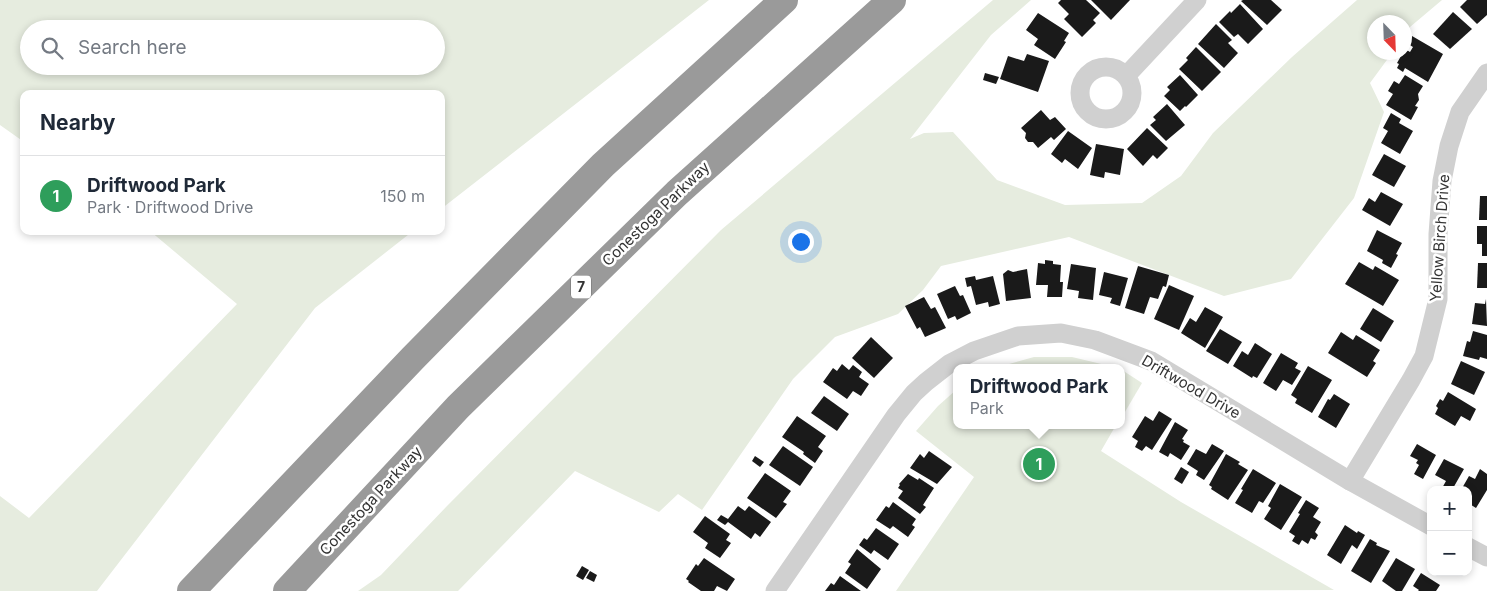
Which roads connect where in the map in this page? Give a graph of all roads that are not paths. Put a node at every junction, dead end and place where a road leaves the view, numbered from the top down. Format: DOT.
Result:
graph roads {
  1 [pos="784,0"];
  2 [pos="892,0"];
  3 [pos="1197,0"];
  4 [pos="1487,73"];
  5 [pos="1126,76"];
  6 [pos="1350,481"];
  7 [pos="1427,524"];
  8 [pos="1472,548"];
  9 [pos="1487,557"];
  10 [pos="191,591"];
  11 [pos="287,591"];
  12 [pos="775,591"];
  1 -- 10 [label="highway"];
  2 -- 11 [label="highway, Conestoga Parkway / 7"];
  3 -- 5 [label="street"];
  4 -- 6 [label="street, Yellow Birch Drive"];
  6 -- 7 [label="street, Driftwood Drive"];
  6 -- 12 [label="street, Driftwood Drive"];
  8 -- 9 [label="street"];
}
